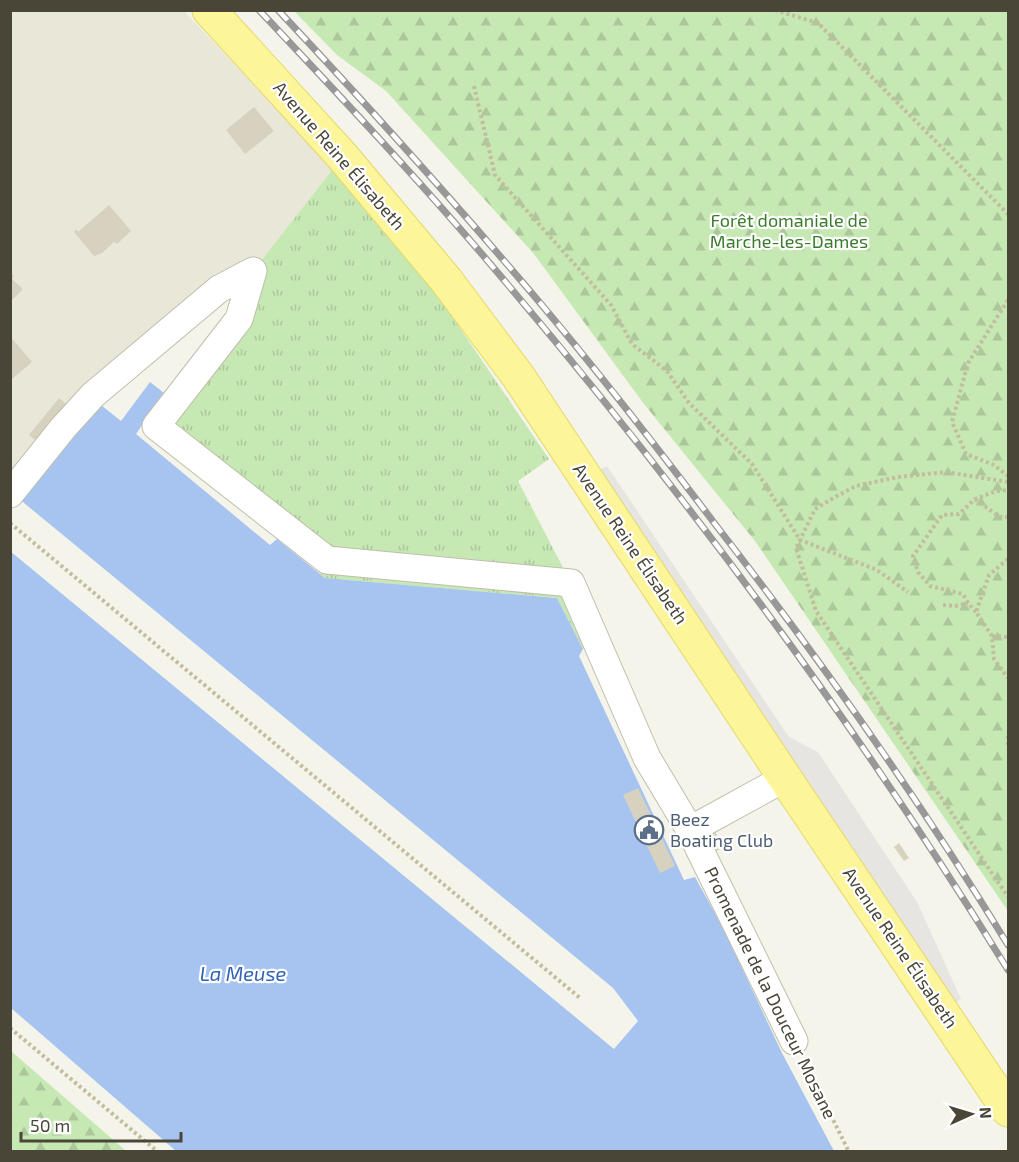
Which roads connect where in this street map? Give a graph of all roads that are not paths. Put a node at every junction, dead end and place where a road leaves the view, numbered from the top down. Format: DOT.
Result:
graph roads {
  1 [pos="209,10"];
  2 [pos="174,441"];
  3 [pos="10,494"];
  4 [pos="272,539"];
  5 [pos="785,778"];
  6 [pos="690,830"];
  7 [pos="794,1041"];
  8 [pos="1008,1110"];
  1 -- 5 [label="main road, Avenue Reine Élisabeth"];
  2 -- 3 [label="street, Promenade de la Douceur Mosane"];
  2 -- 4 [label="street"];
  2 -- 6 [label="street, Promenade de la Douceur Mosane"];
  5 -- 6 [label="street"];
  5 -- 8 [label="main road, Avenue Reine Élisabeth"];
  6 -- 7 [label="street, Promenade de la Douceur Mosane"];
}
